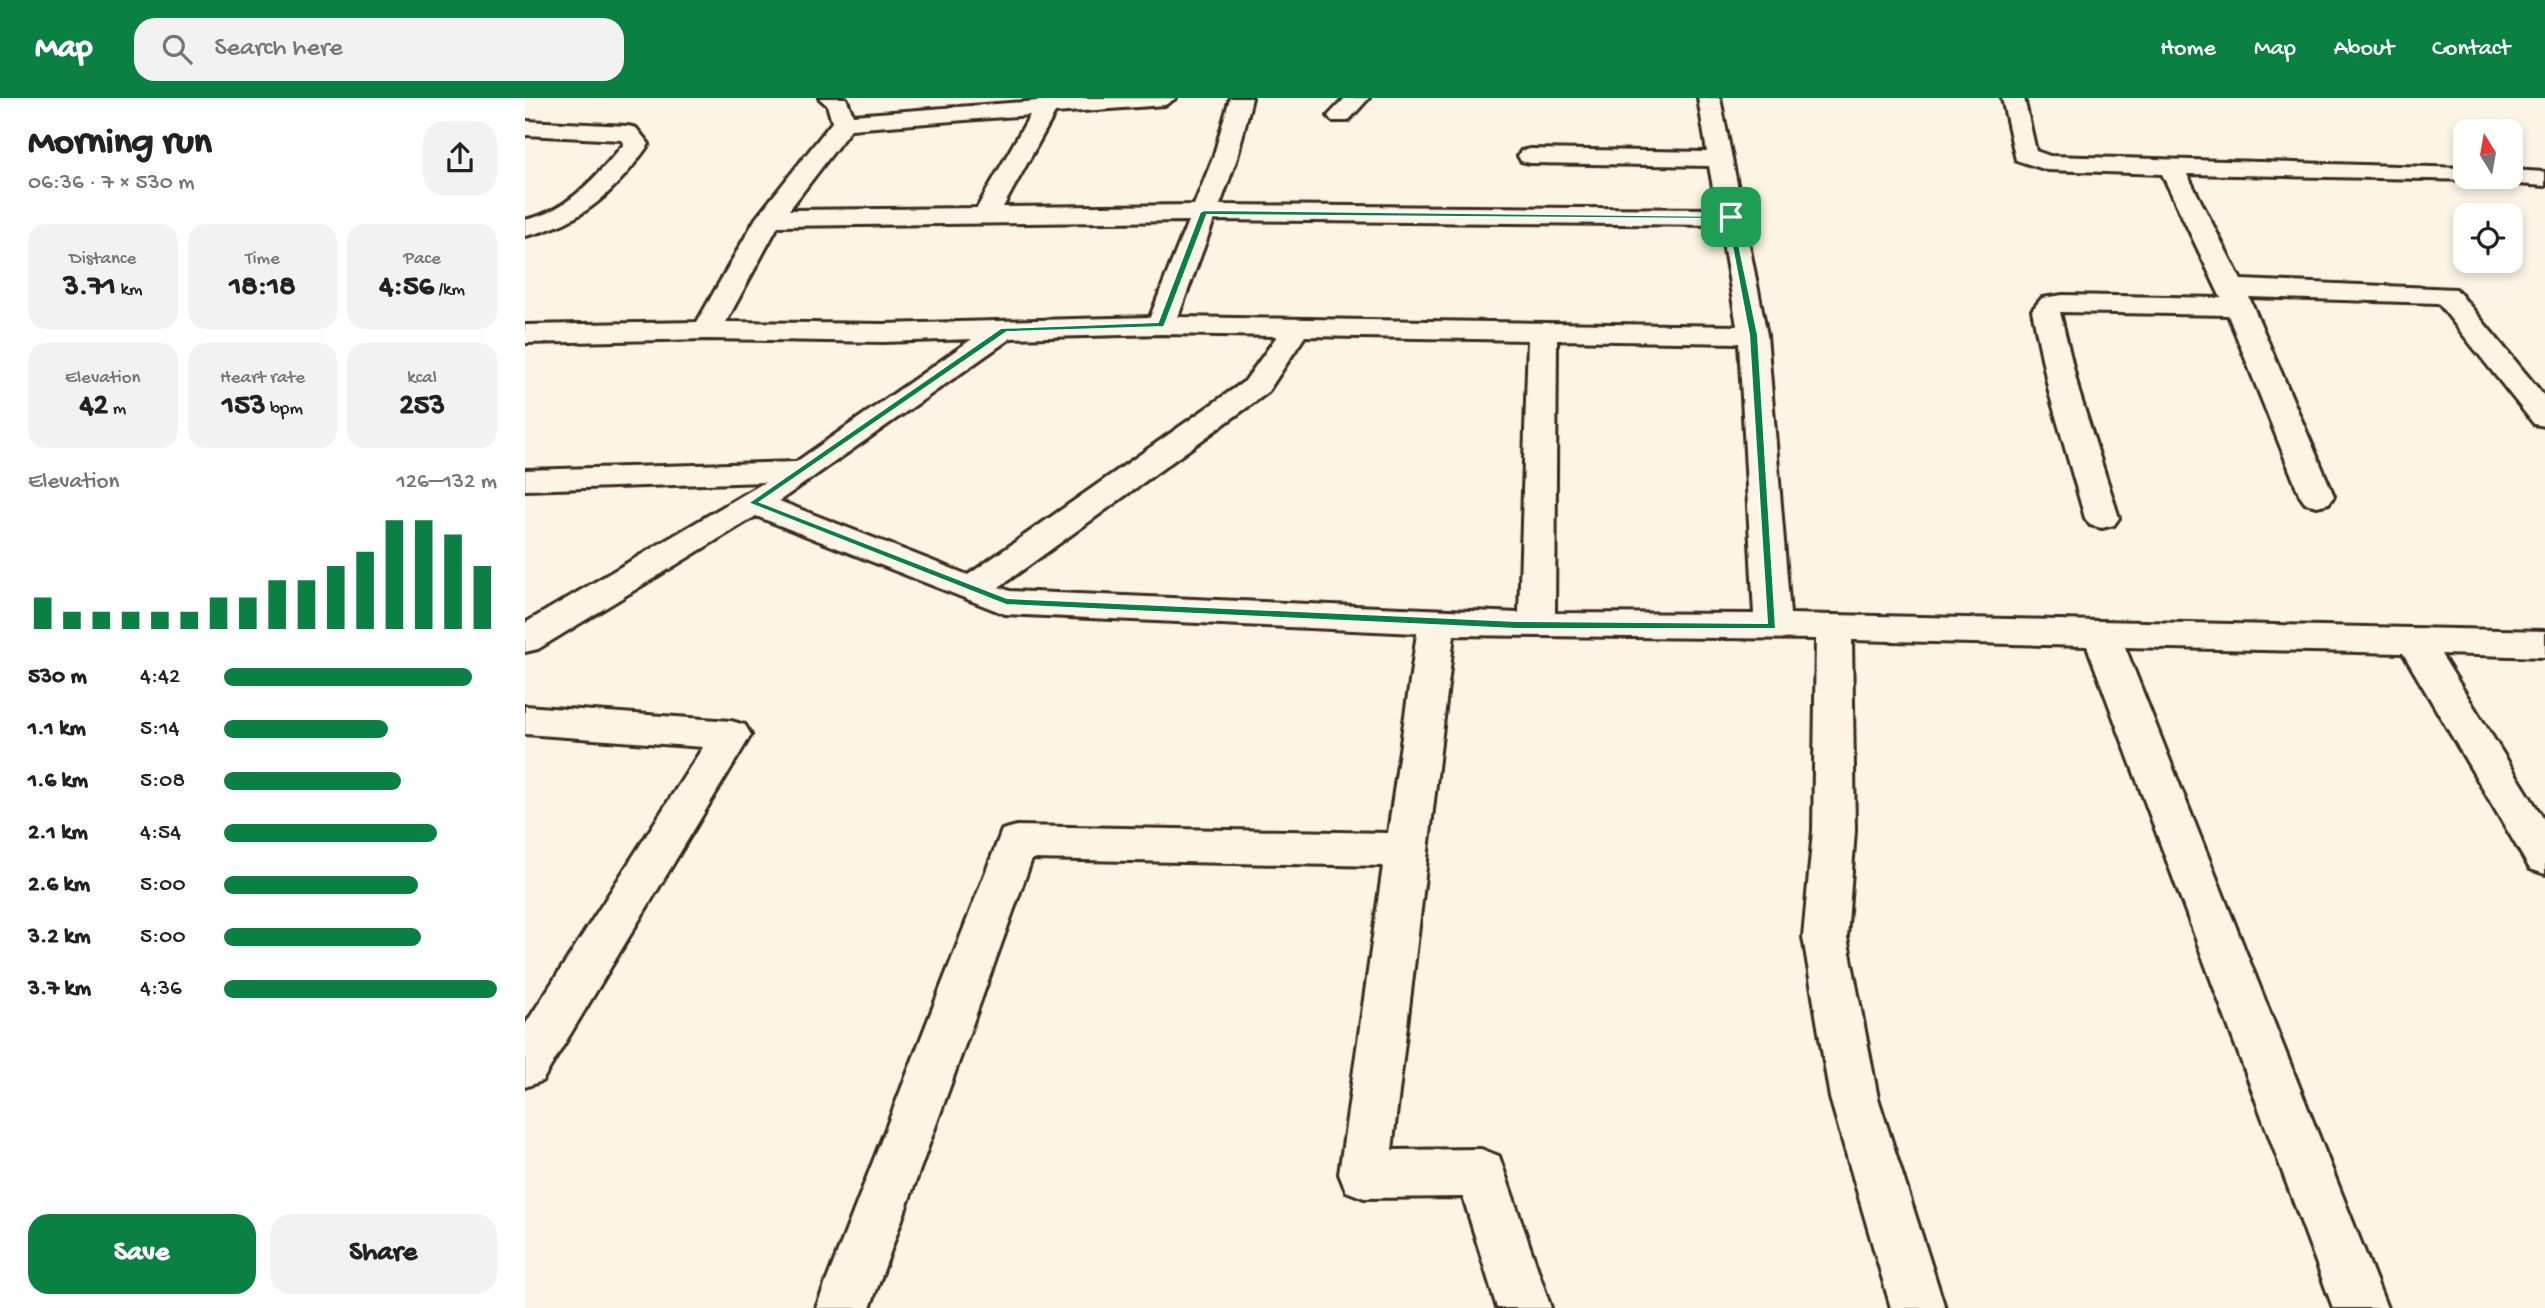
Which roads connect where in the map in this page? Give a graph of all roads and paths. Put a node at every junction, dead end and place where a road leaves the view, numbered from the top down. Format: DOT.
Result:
graph roads {
  1 [pos="830,98"];
  2 [pos="1165,98"];
  3 [pos="1241,98"];
  4 [pos="1359,98"];
  5 [pos="1709,98"];
  6 [pos="2013,98"];
  7 [pos="1045,110"];
  8 [pos="1340,116"];
  9 [pos="844,123"];
  10 [pos="525,128"];
  11 [pos="1530,156"];
  12 [pos="1720,159"];
  13 [pos="2172,168"];
  14 [pos="2453,175"];
  15 [pos="2523,180"];
  16 [pos="2545,204"];
  17 [pos="1204,212"];
  18 [pos="986,215"];
  19 [pos="1731,217"];
  20 [pos="769,218"];
  21 [pos="525,228"];
  22 [pos="2234,297"];
  23 [pos="1161,325"];
  24 [pos="1297,327"];
  25 [pos="1005,329"];
  26 [pos="707,330"];
  27 [pos="1543,331"];
  28 [pos="525,334"];
  29 [pos="1753,335"];
  30 [pos="2545,417"];
  31 [pos="804,471"];
  32 [pos="525,480"];
  33 [pos="2317,496"];
  34 [pos="753,503"];
  35 [pos="2102,518"];
  36 [pos="972,589"];
  37 [pos="1437,622"];
  38 [pos="1537,625"];
  39 [pos="1773,626"];
  40 [pos="1833,627"];
  41 [pos="2101,633"];
  42 [pos="525,640"];
  43 [pos="2414,640"];
  44 [pos="2545,644"];
  45 [pos="525,720"];
  46 [pos="1407,850"];
  47 [pos="2545,857"];
  48 [pos="525,1066"];
  49 [pos="843,1308"];
  50 [pos="1524,1308"];
  51 [pos="1918,1308"];
  52 [pos="2360,1308"];
  1 -- 9 [label="street"];
  2 -- 7 [label="street"];
  3 -- 17 [label="street"];
  4 -- 8 [label="street"];
  5 -- 12 [label="street"];
  6 -- 13 [label="street"];
  7 -- 9 [label="street"];
  7 -- 18 [label="street"];
  9 -- 20 [label="street"];
  10 -- 21 [label="street"];
  11 -- 12 [label="street"];
  12 -- 19 [label="street"];
  13 -- 14 [label="street"];
  13 -- 22 [label="street"];
  15 -- 16 [label="street"];
  17 -- 18 [label="street"];
  17 -- 19 [label="street"];
  17 -- 23 [label="street"];
  18 -- 20 [label="street"];
  19 -- 29 [label="street"];
  20 -- 26 [label="street"];
  22 -- 30 [label="street"];
  22 -- 33 [label="street"];
  22 -- 35 [label="street"];
  23 -- 24 [label="street"];
  23 -- 25 [label="street"];
  24 -- 27 [label="street"];
  24 -- 36 [label="street"];
  25 -- 26 [label="street"];
  25 -- 31 [label="street"];
  26 -- 28 [label="street"];
  27 -- 29 [label="street"];
  27 -- 38 [label="street"];
  29 -- 39 [label="street"];
  31 -- 32 [label="street"];
  31 -- 34 [label="street"];
  34 -- 36 [label="street"];
  34 -- 42 [label="street"];
  36 -- 37 [label="street"];
  37 -- 38 [label="street"];
  37 -- 46 [label="street"];
  38 -- 39 [label="street"];
  39 -- 40 [label="street"];
  40 -- 41 [label="street"];
  40 -- 51 [label="street"];
  41 -- 43 [label="street"];
  41 -- 52 [label="street"];
  43 -- 44 [label="street"];
  43 -- 47 [label="street"];
  45 -- 48 [label="street"];
  46 -- 49 [label="street"];
  46 -- 50 [label="street"];
}
